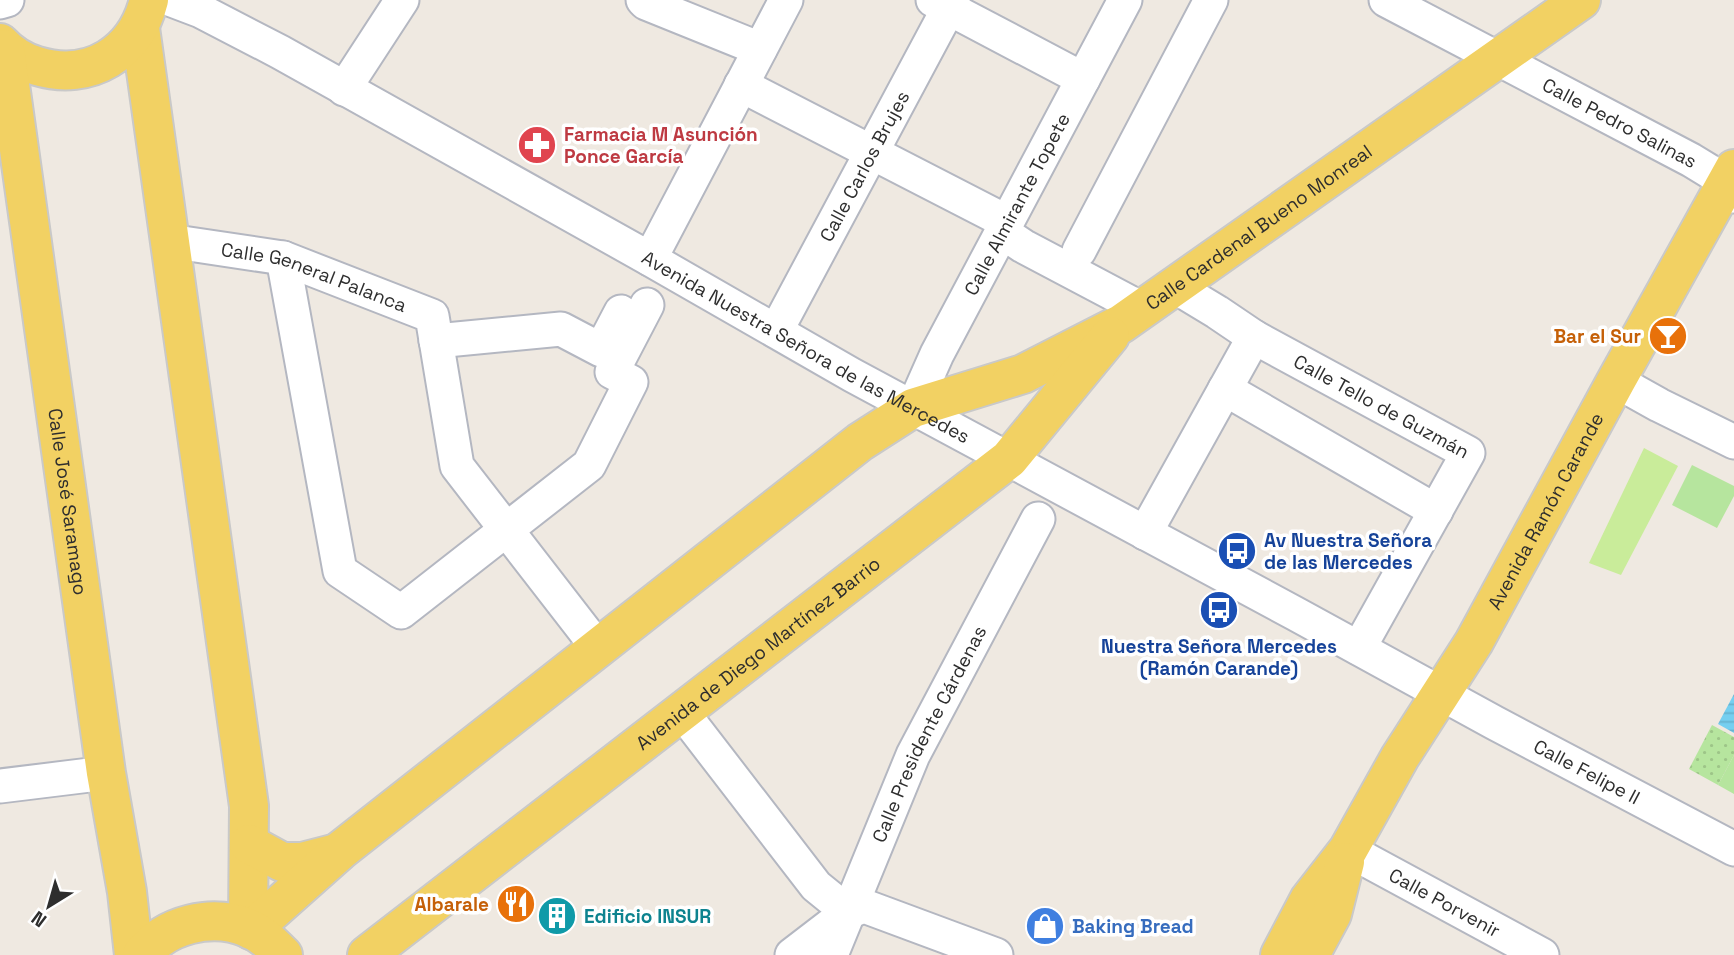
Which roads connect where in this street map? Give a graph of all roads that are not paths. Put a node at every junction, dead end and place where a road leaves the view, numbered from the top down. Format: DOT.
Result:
graph roads {
  1 [pos="7,0"];
  2 [pos="172,0"];
  3 [pos="402,0"];
  4 [pos="643,0"];
  5 [pos="786,0"];
  6 [pos="1125,0"];
  7 [pos="1211,0"];
  8 [pos="1386,0"];
  9 [pos="1581,0"];
  10 [pos="0,2"];
  11 [pos="945,3"];
  12 [pos="1429,10"];
  13 [pos="144,14"];
  14 [pos="3,46"];
  15 [pos="760,49"];
  16 [pos="1497,59"];
  17 [pos="1083,79"];
  18 [pos="344,89"];
  19 [pos="755,93"];
  20 [pos="871,152"];
  21 [pos="1732,182"];
  22 [pos="1004,227"];
  23 [pos="169,241"];
  24 [pos="1079,251"];
  25 [pos="284,258"];
  26 [pos="650,259"];
  27 [pos="1174,286"];
  28 [pos="1131,316"];
  29 [pos="776,331"];
  30 [pos="1254,337"];
  31 [pos="436,341"];
  32 [pos="1616,381"];
  33 [pos="1225,389"];
  34 [pos="913,408"];
  35 [pos="1734,442"];
  36 [pos="1009,459"];
  37 [pos="1436,511"];
  38 [pos="1038,519"];
  39 [pos="506,529"];
  40 [pos="1145,533"];
  41 [pos="598,648"];
  42 [pos="1359,648"];
  43 [pos="1441,694"];
  44 [pos="682,712"];
  45 [pos="106,773"];
  46 [pos="0,786"];
  47 [pos="249,844"];
  48 [pos="1734,849"];
  49 [pos="1349,850"];
  50 [pos="337,853"];
  51 [pos="848,912"];
  52 [pos="249,929"];
  53 [pos="1310,952"];
  54 [pos="134,955"];
  55 [pos="142,955"];
  56 [pos="283,955"];
  57 [pos="367,955"];
  58 [pos="792,955"];
  59 [pos="831,955"];
  60 [pos="996,955"];
  61 [pos="1542,955"];
  1 -- 10 [label="street"];
  2 -- 18 [label="street, Avenida Nuestra Señora de las Mercedes"];
  3 -- 18 [label="street"];
  4 -- 15 [label="street"];
  5 -- 15 [label="street"];
  6 -- 17 [label="street, Calle Almirante Topete"];
  7 -- 24 [label="street"];
  8 -- 12 [label="street, Calle Pedro Salinas"];
  9 -- 16 [label="main road, Calle Cardenal Bueno Monreal"];
  11 -- 17 [label="street"];
  11 -- 20 [label="street, Calle Carlos Brujes"];
  12 -- 16 [label="street, Calle Pedro Salinas"];
  13 -- 14 [label="main road"];
  13 -- 23 [label="main road"];
  14 -- 45 [label="main road, Calle José Saramago"];
  15 -- 19 [label="street"];
  16 -- 21 [label="street, Calle Pedro Salinas"];
  16 -- 27 [label="main road, Calle Cardenal Bueno Monreal"];
  17 -- 22 [label="street, Calle Almirante Topete"];
  18 -- 26 [label="street, Avenida Nuestra Señora de las Mercedes"];
  19 -- 20 [label="street"];
  19 -- 26 [label="street"];
  20 -- 22 [label="street"];
  20 -- 29 [label="street, Calle Carlos Brujes"];
  21 -- 32 [label="main road, Avenida Ramón Carande"];
  22 -- 28 [label="street"];
  22 -- 34 [label="street, Calle Almirante Topete"];
  23 -- 25 [label="street, Calle General Palanca"];
  23 -- 47 [label="main road"];
  25 -- 31 [label="street, Calle General Palanca"];
  25 -- 39 [label="street"];
  26 -- 29 [label="street, Avenida Nuestra Señora de las Mercedes"];
  27 -- 28 [label="main road, Calle Cardenal Bueno Monreal"];
  27 -- 30 [label="street, Calle Tello de Guzmán"];
  28 -- 34 [label="main road, Calle Cardenal Bueno Monreal"];
  28 -- 36 [label="main road, Avenida de Diego Martínez Barrio"];
  29 -- 34 [label="street, Avenida Nuestra Señora de las Mercedes"];
  30 -- 33 [label="street"];
  30 -- 37 [label="street, Calle Tello de Guzmán"];
  31 -- 39 [label="street, Calle General Palanca"];
  31 -- 39 [label="street"];
  32 -- 35 [label="street"];
  32 -- 43 [label="main road, Avenida Ramón Carande"];
  33 -- 37 [label="street"];
  33 -- 40 [label="street"];
  34 -- 36 [label="street, Avenida Nuestra Señora de las Mercedes"];
  34 -- 41 [label="main road"];
  36 -- 40 [label="street, Avenida Nuestra Señora de las Mercedes"];
  36 -- 44 [label="main road, Avenida de Diego Martínez Barrio"];
  37 -- 42 [label="street, Calle Tello de Guzmán"];
  38 -- 51 [label="street, Calle Presidente Cárdenas"];
  39 -- 41 [label="street, Calle General Palanca"];
  40 -- 42 [label="street, Avenida Nuestra Señora de las Mercedes"];
  41 -- 50 [label="main road"];
  42 -- 43 [label="street, Avenida Nuestra Señora de las Mercedes"];
  43 -- 48 [label="street, Calle Felipe II"];
  43 -- 49 [label="main road, Avenida Ramón Carande"];
  44 -- 51 [label="street"];
  44 -- 57 [label="main road, Avenida de Diego Martínez Barrio"];
  45 -- 46 [label="street"];
  45 -- 54 [label="main road, Calle José Saramago"];
  47 -- 50 [label="main road"];
  47 -- 52 [label="main road"];
  49 -- 53 [label="main road, Avenida Ramón Carande"];
  49 -- 61 [label="street, Calle Porvenir"];
  50 -- 52 [label="main road"];
  51 -- 58 [label="street"];
  51 -- 59 [label="street, Calle Presidente Cárdenas"];
  51 -- 60 [label="street"];
  52 -- 55 [label="main road"];
  52 -- 56 [label="main road"];
}
